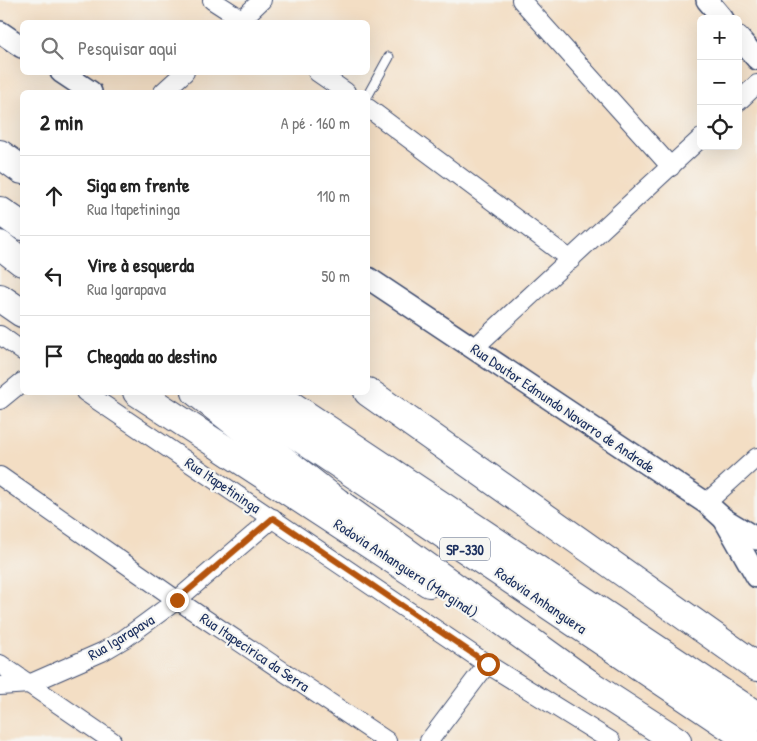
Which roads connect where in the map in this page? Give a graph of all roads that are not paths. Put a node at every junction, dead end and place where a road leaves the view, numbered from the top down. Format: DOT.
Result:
graph roads {
  1 [pos="212,0"];
  2 [pos="262,0"];
  3 [pos="521,0"];
  4 [pos="707,0"];
  5 [pos="720,15"];
  6 [pos="239,20"];
  7 [pos="244,20"];
  8 [pos="0,32"];
  9 [pos="742,42"];
  10 [pos="20,46"];
  11 [pos="390,57"];
  12 [pos="757,59"];
  13 [pos="66,75"];
  14 [pos="182,75"];
  15 [pos="321,75"];
  16 [pos="757,84"];
  17 [pos="88,90"];
  18 [pos="166,90"];
  19 [pos="343,90"];
  20 [pos="370,92"];
  21 [pos="742,98"];
  22 [pos="370,109"];
  23 [pos="697,142"];
  24 [pos="0,154"];
  25 [pos="671,167"];
  26 [pos="20,169"];
  27 [pos="0,211"];
  28 [pos="20,225"];
  29 [pos="0,237"];
  30 [pos="0,245"];
  31 [pos="20,251"];
  32 [pos="20,260"];
  33 [pos="571,260"];
  34 [pos="370,279"];
  35 [pos="0,298"];
  36 [pos="20,312"];
  37 [pos="0,336"];
  38 [pos="473,349"];
  39 [pos="20,350"];
  40 [pos="20,384"];
  41 [pos="370,393"];
  42 [pos="89,395"];
  43 [pos="142,395"];
  44 [pos="200,395"];
  45 [pos="237,395"];
  46 [pos="276,395"];
  47 [pos="0,400"];
  48 [pos="757,457"];
  49 [pos="0,476"];
  50 [pos="706,503"];
  51 [pos="273,518"];
  52 [pos="724,519"];
  53 [pos="757,539"];
  54 [pos="757,577"];
  55 [pos="177,600"];
  56 [pos="0,664"];
  57 [pos="488,664"];
  58 [pos="757,668"];
  59 [pos="588,683"];
  60 [pos="29,684"];
  61 [pos="0,686"];
  62 [pos="705,696"];
  63 [pos="757,716"];
  64 [pos="112,741"];
  65 [pos="387,741"];
  66 [pos="429,741"];
  67 [pos="611,741"];
  68 [pos="677,741"];
  69 [pos="751,741"];
  1 -- 6 [label="street"];
  2 -- 7 [label="street"];
  3 -- 25 [label="street"];
  4 -- 5 [label="street"];
  8 -- 10 [label="street"];
  9 -- 12 [label="street"];
  11 -- 20 [label="lane"];
  13 -- 17 [label="street"];
  14 -- 18 [label="street"];
  15 -- 19 [label="street"];
  16 -- 21 [label="street"];
  22 -- 33 [label="street"];
  23 -- 25 [label="street"];
  24 -- 26 [label="highway"];
  25 -- 33 [label="street"];
  27 -- 28 [label="highway"];
  29 -- 31 [label="highway"];
  30 -- 32 [label="highway"];
  33 -- 38 [label="street"];
  34 -- 38 [label="street, Rua Doutor Edmundo Navarro de Andrade"];
  35 -- 36 [label="highway"];
  37 -- 39 [label="street"];
  38 -- 50 [label="street, Rua Doutor Edmundo Navarro de Andrade"];
  40 -- 47 [label="street"];
  41 -- 58 [label="highway"];
  42 -- 51 [label="street, Rua Itapetininga"];
  43 -- 59 [label="highway, Rodovia Anhanguera (Marginal)"];
  44 -- 59 [label="highway"];
  45 -- 62 [label="highway, Rodovia Anhanguera / SP-330"];
  46 -- 62 [label="highway, Rodovia Anhanguera / SP-330"];
  48 -- 50 [label="street"];
  49 -- 55 [label="street, Rua Itapecirica da Serra"];
  50 -- 52 [label="street, Rua Doutor Edmundo Navarro de Andrade"];
  51 -- 55 [label="street, Rua Igarapava"];
  51 -- 57 [label="street, Rua Itapetininga"];
  52 -- 53 [label="street, Rua Doutor Edmundo Navarro de Andrade"];
  52 -- 54 [label="street"];
  55 -- 60 [label="street, Rua Igarapava"];
  55 -- 65 [label="street, Rua Itapecirica da Serra"];
  56 -- 60 [label="street"];
  57 -- 66 [label="street"];
  57 -- 67 [label="street, Rua Itapetininga"];
  59 -- 68 [label="highway, Rodovia Anhanguera (Marginal)"];
  60 -- 61 [label="street, Rua Igarapava"];
  60 -- 64 [label="street"];
  62 -- 63 [label="highway, Rodovia Anhanguera / SP-330"];
  62 -- 69 [label="highway, Rodovia Anhanguera / SP-330"];
}
